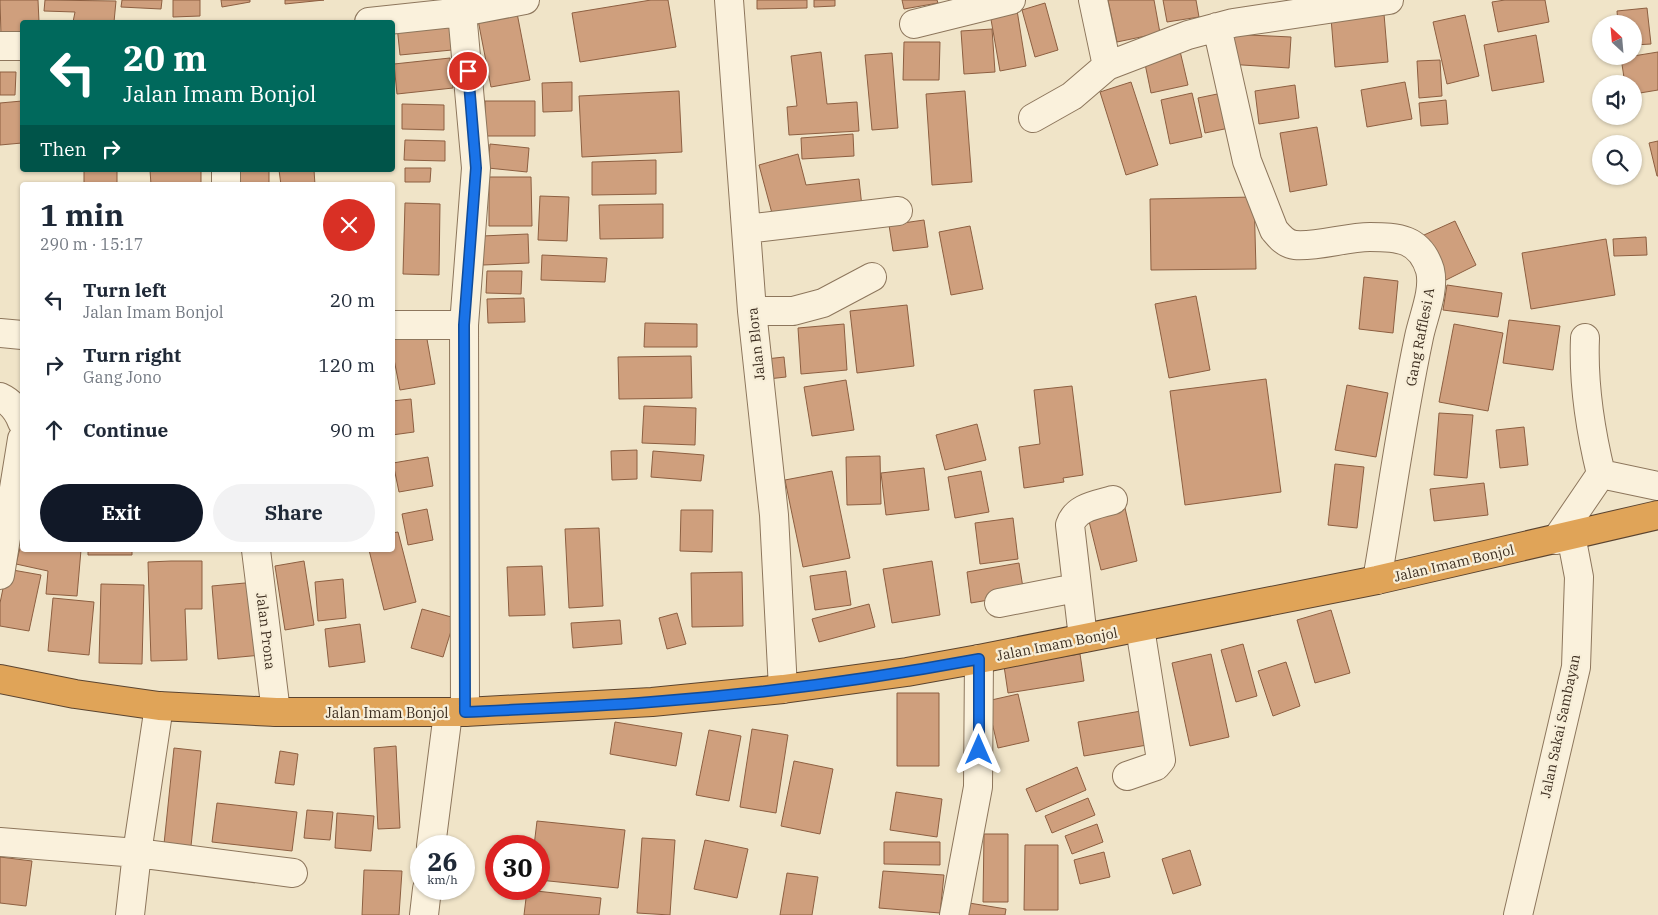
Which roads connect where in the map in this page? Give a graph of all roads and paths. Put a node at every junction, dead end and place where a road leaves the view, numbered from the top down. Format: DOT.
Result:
graph roads {
  1 [pos="525,0"];
  2 [pos="729,0"];
  3 [pos="1011,0"];
  4 [pos="1093,0"];
  5 [pos="1389,0"];
  6 [pos="462,12"];
  7 [pos="388,20"];
  8 [pos="914,24"];
  9 [pos="1217,27"];
  10 [pos="0,46"];
  11 [pos="20,46"];
  12 [pos="1107,66"];
  13 [pos="1033,118"];
  14 [pos="898,211"];
  15 [pos="746,229"];
  16 [pos="872,277"];
  17 [pos="752,312"];
  18 [pos="395,325"];
  19 [pos="464,325"];
  20 [pos="0,333"];
  21 [pos="20,335"];
  22 [pos="1585,338"];
  23 [pos="0,397"];
  24 [pos="20,417"];
  25 [pos="20,451"];
  26 [pos="1601,474"];
  27 [pos="1658,486"];
  28 [pos="1113,500"];
  29 [pos="1658,515"];
  30 [pos="1563,538"];
  31 [pos="256,552"];
  32 [pos="0,575"];
  33 [pos="1377,580"];
  34 [pos="1076,588"];
  35 [pos="999,603"];
  36 [pos="1140,628"];
  37 [pos="1083,638"];
  38 [pos="979,659"];
  39 [pos="0,679"];
  40 [pos="782,689"];
  41 [pos="159,706"];
  42 [pos="276,712"];
  43 [pos="457,713"];
  44 [pos="1127,776"];
  45 [pos="434,835"];
  46 [pos="0,842"];
  47 [pos="137,853"];
  48 [pos="293,873"];
  49 [pos="426,900"];
  50 [pos="130,915"];
  51 [pos="424,915"];
  52 [pos="954,915"];
  53 [pos="1518,915"];
  1 -- 6 [label="street"];
  2 -- 15 [label="street, Jalan Blora"];
  3 -- 8 [label="street"];
  4 -- 12 [label="street"];
  5 -- 9 [label="street"];
  6 -- 7 [label="street"];
  6 -- 19 [label="street"];
  9 -- 12 [label="street"];
  9 -- 33 [label="street, Gang Rafflesi A"];
  10 -- 11 [label="street"];
  12 -- 13 [label="street"];
  14 -- 15 [label="street"];
  15 -- 17 [label="street, Jalan Blora"];
  16 -- 17 [label="street"];
  17 -- 40 [label="street, Jalan Blora"];
  18 -- 19 [label="street"];
  19 -- 43 [label="street"];
  20 -- 21 [label="street"];
  22 -- 26 [label="street"];
  23 -- 24 [label="street"];
  25 -- 32 [label="street"];
  26 -- 27 [label="street"];
  26 -- 30 [label="street"];
  28 -- 34 [label="street"];
  29 -- 30 [label="highway, Jalan Imam Bonjol"];
  30 -- 33 [label="highway, Jalan Imam Bonjol"];
  30 -- 53 [label="street, Jalan Sakai Sambayan"];
  31 -- 42 [label="street, Jalan Prona"];
  33 -- 36 [label="highway, Jalan Imam Bonjol"];
  34 -- 35 [label="street"];
  34 -- 37 [label="street"];
  36 -- 37 [label="highway, Jalan Imam Bonjol"];
  36 -- 44 [label="street"];
  37 -- 38 [label="highway, Jalan Imam Bonjol"];
  38 -- 40 [label="highway, Jalan Imam Bonjol"];
  38 -- 52 [label="street"];
  39 -- 41 [label="highway, Jalan Imam Bonjol"];
  40 -- 43 [label="highway, Jalan Imam Bonjol"];
  41 -- 42 [label="highway, Jalan Imam Bonjol"];
  41 -- 47 [label="street"];
  42 -- 43 [label="highway, Jalan Imam Bonjol"];
  43 -- 45 [label="street"];
  46 -- 47 [label="street"];
  47 -- 48 [label="street"];
  47 -- 50 [label="street"];
  49 -- 51 [label="street"];
}
